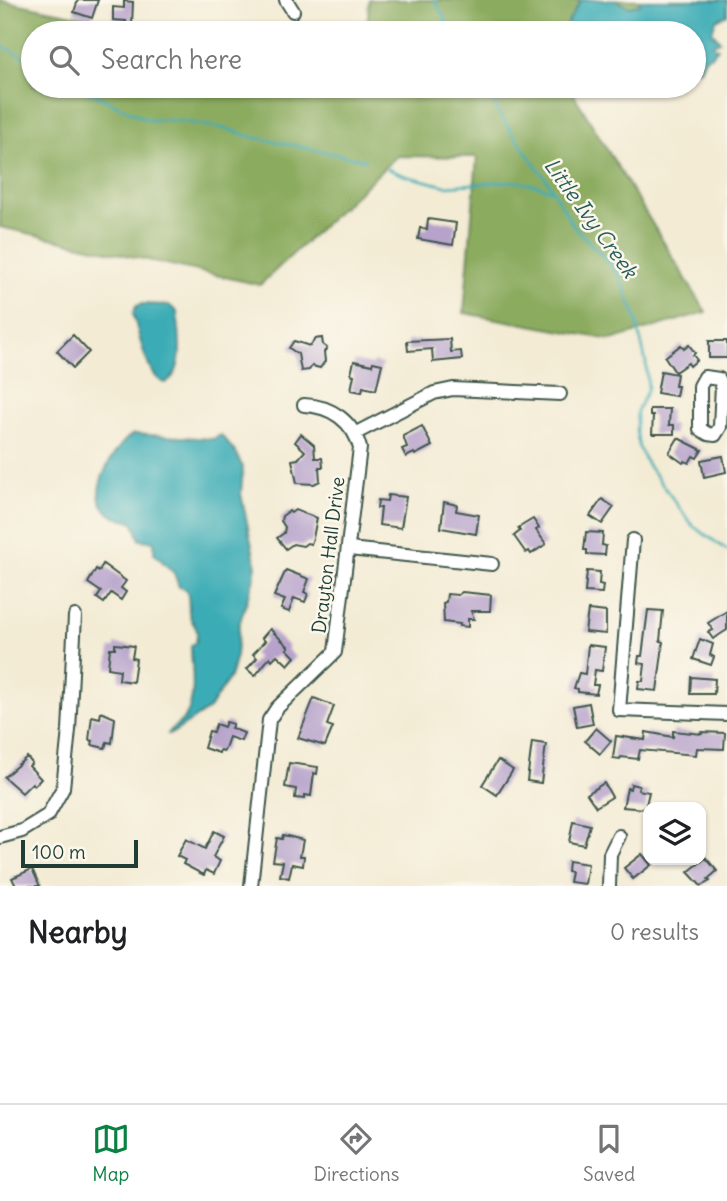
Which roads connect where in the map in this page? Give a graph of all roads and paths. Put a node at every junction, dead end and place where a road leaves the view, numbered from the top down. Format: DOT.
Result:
graph roads {
  1 [pos="560,394"];
  2 [pos="304,405"];
  3 [pos="356,433"];
  4 [pos="633,540"];
  5 [pos="349,549"];
  6 [pos="492,564"];
  7 [pos="75,616"];
  8 [pos="727,715"];
  9 [pos="619,836"];
  10 [pos="0,837"];
  11 [pos="251,886"];
  12 [pos="609,886"];
  1 -- 3 [label="street"];
  2 -- 3 [label="street"];
  3 -- 5 [label="street, Drayton Hall Drive"];
  4 -- 8 [label="street"];
  5 -- 6 [label="street"];
  5 -- 11 [label="street, Drayton Hall Drive"];
  7 -- 10 [label="street"];
  9 -- 12 [label="street"];
}
